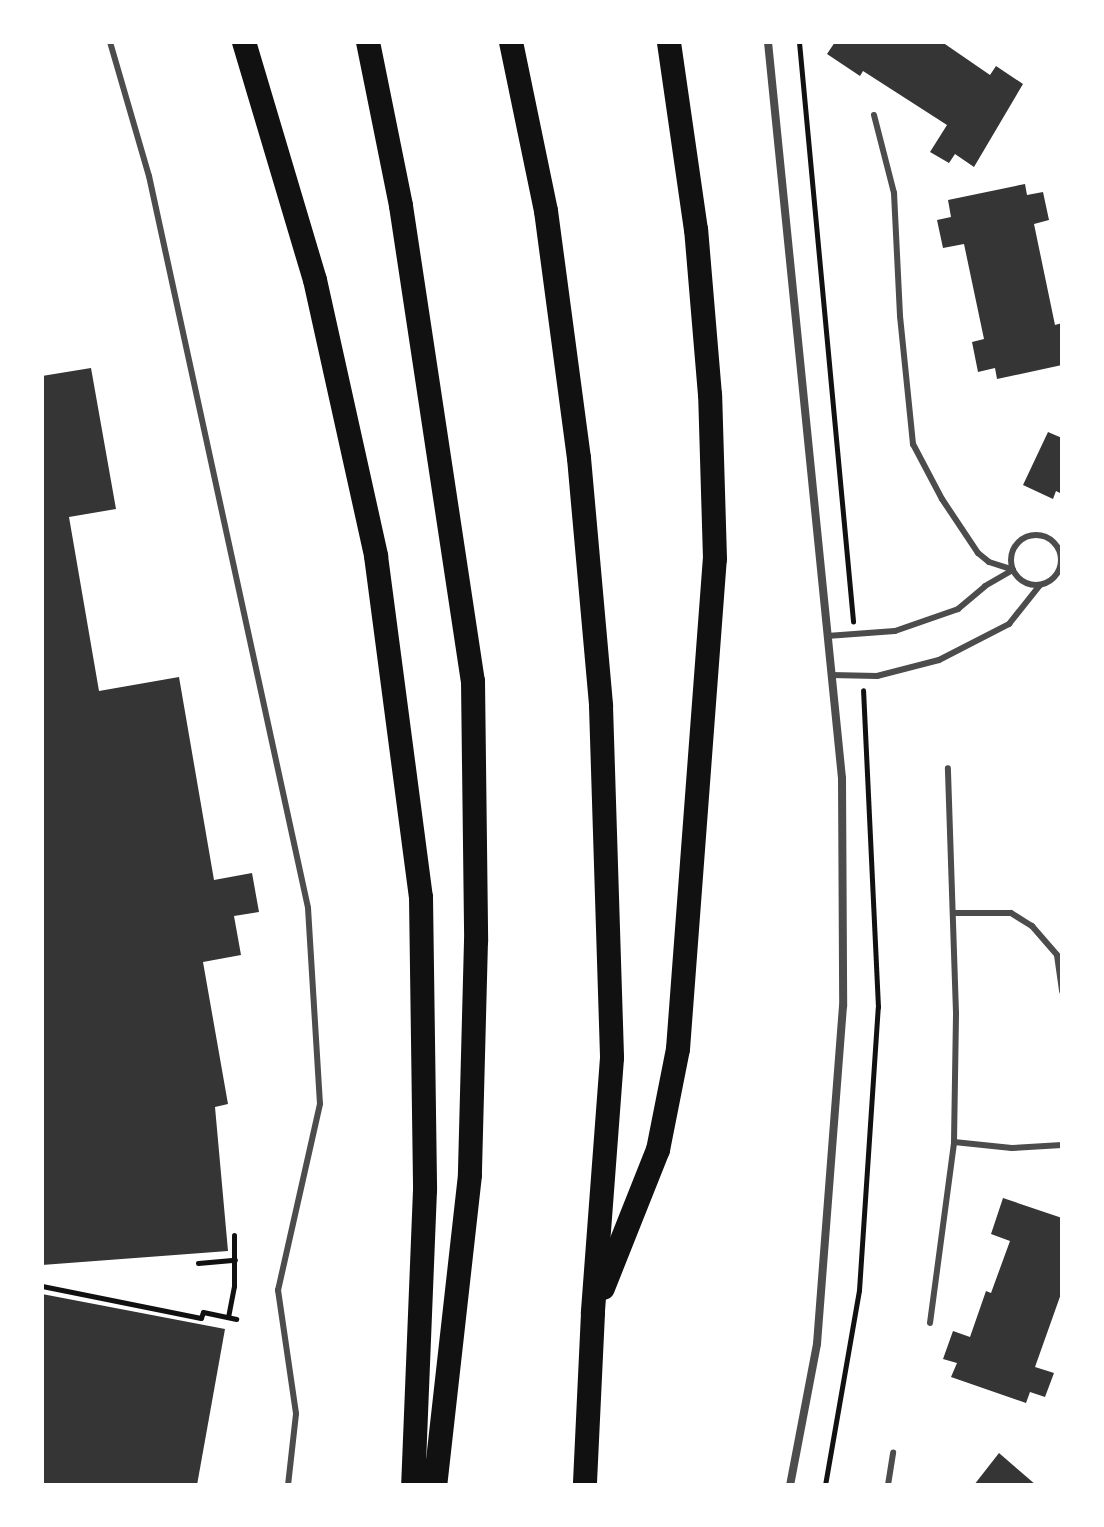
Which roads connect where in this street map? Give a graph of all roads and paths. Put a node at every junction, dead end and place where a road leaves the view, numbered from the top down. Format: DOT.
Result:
graph roads {
  1 [pos="110,42"];
  2 [pos="244,42"];
  3 [pos="368,42"];
  4 [pos="511,42"];
  5 [pos="669,42"];
  6 [pos="768,42"];
  7 [pos="799,42"];
  8 [pos="874,115"];
  9 [pos="1013,570"];
  10 [pos="1055,578"];
  11 [pos="1040,585"];
  12 [pos="1062,585"];
  13 [pos="850,602"];
  14 [pos="827,636"];
  15 [pos="831,675"];
  16 [pos="863,692"];
  17 [pos="948,768"];
  18 [pos="953,913"];
  19 [pos="1062,992"];
  20 [pos="954,1142"];
  21 [pos="1062,1145"];
  22 [pos="234,1235"];
  23 [pos="235,1260"];
  24 [pos="198,1263"];
  25 [pos="42,1286"];
  26 [pos="593,1313"];
  27 [pos="228,1317"];
  28 [pos="236,1319"];
  29 [pos="930,1323"];
  30 [pos="893,1452"];
  31 [pos="288,1485"];
  32 [pos="413,1485"];
  33 [pos="435,1485"];
  34 [pos="585,1485"];
  35 [pos="790,1485"];
  36 [pos="825,1485"];
  37 [pos="888,1485"];
  1 -- 31 [label="lane"];
  2 -- 32 [label="highway"];
  3 -- 33 [label="highway"];
  4 -- 26 [label="highway"];
  5 -- 26 [label="highway"];
  6 -- 14 [label="street"];
  7 -- 13 [label="path"];
  8 -- 9 [label="lane"];
  9 -- 10 [label="lane"];
  9 -- 11 [label="lane"];
  9 -- 14 [label="lane"];
  10 -- 11 [label="lane"];
  10 -- 12 [label="lane"];
  11 -- 15 [label="lane"];
  14 -- 15 [label="street"];
  15 -- 35 [label="street"];
  16 -- 36 [label="path"];
  17 -- 18 [label="lane"];
  18 -- 19 [label="lane"];
  18 -- 20 [label="lane"];
  20 -- 21 [label="lane"];
  20 -- 29 [label="lane"];
  22 -- 23 [label="path"];
  23 -- 24 [label="path"];
  23 -- 27 [label="path"];
  25 -- 27 [label="path"];
  26 -- 34 [label="highway"];
  27 -- 28 [label="path"];
  30 -- 37 [label="lane"];
}
